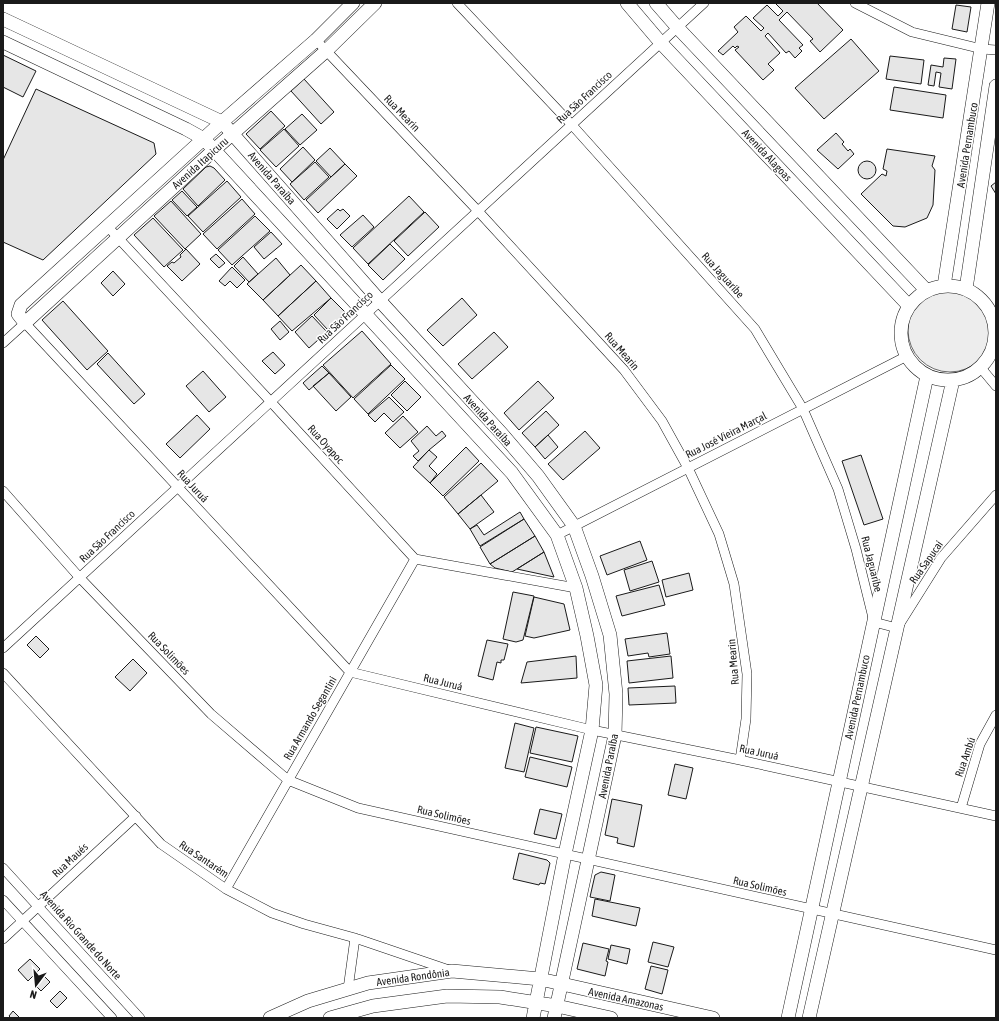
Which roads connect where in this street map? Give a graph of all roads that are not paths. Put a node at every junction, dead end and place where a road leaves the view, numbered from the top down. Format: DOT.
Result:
graph roads {
  1 [pos="353,3"];
  2 [pos="375,3"];
  3 [pos="457,3"];
  4 [pos="627,3"];
  5 [pos="656,3"];
  6 [pos="704,3"];
  7 [pos="855,3"];
  8 [pos="988,3"];
  9 [pos="3,18"];
  10 [pos="677,27"];
  11 [pos="316,40"];
  12 [pos="3,42"];
  13 [pos="660,43"];
  14 [pos="63,47"];
  15 [pos="982,48"];
  16 [pos="996,50"];
  17 [pos="326,51"];
  18 [pos="54,66"];
  19 [pos="996,86"];
  20 [pos="222,122"];
  21 [pos="572,125"];
  22 [pos="233,134"];
  23 [pos="204,139"];
  24 [pos="214,150"];
  25 [pos="478,211"];
  26 [pos="108,226"];
  27 [pos="118,238"];
  28 [pos="944,286"];
  29 [pos="966,289"];
  30 [pos="927,291"];
  31 [pos="380,301"];
  32 [pos="991,301"];
  33 [pos="909,306"];
  34 [pos="365,315"];
  35 [pos="25,323"];
  36 [pos="995,324"];
  37 [pos="3,343"];
  38 [pos="907,356"];
  39 [pos="981,368"];
  40 [pos="927,376"];
  41 [pos="953,380"];
  42 [pos="996,386"];
  43 [pos="271,402"];
  44 [pos="803,409"];
  45 [pos="489,420"];
  46 [pos="476,433"];
  47 [pos="688,468"];
  48 [pos="178,488"];
  49 [pos="3,491"];
  50 [pos="996,495"];
  51 [pos="574,526"];
  52 [pos="557,535"];
  53 [pos="415,559"];
  54 [pos="80,578"];
  55 [pos="576,588"];
  56 [pos="874,622"];
  57 [pos="897,628"];
  58 [pos="3,648"];
  59 [pos="350,672"];
  60 [pos="3,673"];
  61 [pos="996,715"];
  62 [pos="592,730"];
  63 [pos="615,735"];
  64 [pos="740,760"];
  65 [pos="288,780"];
  66 [pos="839,782"];
  67 [pos="861,787"];
  68 [pos="960,808"];
  69 [pos="136,816"];
  70 [pos="996,816"];
  71 [pos="565,854"];
  72 [pos="589,860"];
  73 [pos="3,868"];
  74 [pos="226,889"];
  75 [pos="3,900"];
  76 [pos="38,906"];
  77 [pos="812,909"];
  78 [pos="833,914"];
  79 [pos="23,921"];
  80 [pos="355,938"];
  81 [pos="3,939"];
  82 [pos="996,950"];
  83 [pos="452,971"];
  84 [pos="540,979"];
  85 [pos="562,984"];
  86 [pos="348,989"];
  87 [pos="536,1002"];
  88 [pos="556,1012"];
  89 [pos="112,1018"];
  90 [pos="140,1018"];
  91 [pos="270,1018"];
  92 [pos="330,1018"];
  93 [pos="533,1018"];
  94 [pos="611,1018"];
  95 [pos="713,1018"];
  96 [pos="788,1018"];
  97 [pos="809,1018"];
  1 -- 11 [label="street, Avenida Itapicuru"];
  2 -- 17 [label="street, Avenida Itapicuru"];
  3 -- 21 [label="street, Rua Jaguaribe"];
  4 -- 13 [label="street, Avenida Alagoas"];
  5 -- 10 [label="street, Avenida Alagoas"];
  6 -- 10 [label="street, Rua São Francisco"];
  7 -- 15 [label="street"];
  8 -- 15 [label="street, Avenida Pernambuco"];
  9 -- 14 [label="street, Avenida Paraíba"];
  10 -- 13 [label="street, Rua São Francisco"];
  10 -- 30 [label="street, Avenida Alagoas"];
  11 -- 17 [label="street, Rua Mearin"];
  11 -- 20 [label="street, Avenida Itapicuru"];
  12 -- 18 [label="street, Avenida Paraíba"];
  13 -- 21 [label="street, Rua São Francisco"];
  13 -- 33 [label="street, Avenida Alagoas"];
  14 -- 18 [label="street"];
  14 -- 20 [label="street, Avenida Paraíba"];
  15 -- 16 [label="street"];
  15 -- 28 [label="street, Avenida Pernambuco"];
  17 -- 22 [label="street, Avenida Itapicuru"];
  17 -- 25 [label="street, Rua Mearin"];
  18 -- 23 [label="street, Avenida Paraíba"];
  19 -- 29 [label="street, Avenida Pernambuco"];
  20 -- 22 [label="street, Avenida Paraíba"];
  20 -- 23 [label="street, Avenida Itapicuru"];
  21 -- 25 [label="street, Rua São Francisco"];
  21 -- 44 [label="street, Rua Jaguaribe"];
  22 -- 24 [label="street, Avenida Itapicuru"];
  22 -- 31 [label="street, Avenida Paraíba"];
  23 -- 24 [label="street, Avenida Paraíba"];
  23 -- 26 [label="street, Avenida Itapicuru"];
  24 -- 27 [label="street, Avenida Itapicuru"];
  24 -- 34 [label="street, Avenida Paraíba"];
  25 -- 31 [label="street, Rua São Francisco"];
  25 -- 47 [label="street, Rua Mearin"];
  26 -- 27 [label="street, Rua Oyapoc"];
  26 -- 35 [label="street, Avenida Itapicuru"];
  27 -- 35 [label="street, Avenida Itapicuru"];
  27 -- 43 [label="street, Rua Oyapoc"];
  28 -- 29 [label="street"];
  28 -- 30 [label="street"];
  29 -- 32 [label="street"];
  30 -- 33 [label="street"];
  31 -- 34 [label="street, Rua São Francisco"];
  31 -- 45 [label="street, Avenida Paraíba"];
  32 -- 36 [label="street"];
  33 -- 38 [label="street"];
  34 -- 43 [label="street, Rua São Francisco"];
  34 -- 46 [label="street, Avenida Paraíba"];
  35 -- 37 [label="street, Avenida Itapicuru"];
  35 -- 48 [label="street, Rua Juruá"];
  36 -- 39 [label="street"];
  38 -- 40 [label="street"];
  38 -- 44 [label="street, Rua José Vieira Marçal"];
  39 -- 41 [label="street"];
  39 -- 42 [label="street"];
  40 -- 41 [label="street"];
  40 -- 56 [label="street, Avenida Pernambuco"];
  41 -- 57 [label="street"];
  43 -- 48 [label="street, Rua São Francisco"];
  43 -- 53 [label="street, Rua Oyapoc"];
  44 -- 47 [label="street, Rua José Vieira Marçal"];
  44 -- 56 [label="street, Rua Jaguaribe"];
  45 -- 46 [label="street"];
  45 -- 51 [label="street, Avenida Paraíba"];
  46 -- 52 [label="street, Avenida Paraíba"];
  47 -- 51 [label="street, Rua José Vieira Marçal"];
  47 -- 64 [label="street, Rua Mearin"];
  48 -- 54 [label="street, Rua São Francisco"];
  48 -- 59 [label="street, Rua Juruá"];
  49 -- 54 [label="street, Rua Solimões"];
  50 -- 57 [label="street, Rua Sapucaí"];
  51 -- 52 [label="street, Rua José Vieira Marçal"];
  51 -- 63 [label="street, Avenida Paraíba"];
  52 -- 55 [label="street, Avenida Paraíba"];
  53 -- 55 [label="street"];
  53 -- 59 [label="street, Rua Armando Segantini"];
  54 -- 58 [label="street, Rua São Francisco"];
  54 -- 65 [label="street, Rua Solimões"];
  55 -- 62 [label="street, Avenida Paraíba"];
  56 -- 57 [label="street"];
  56 -- 66 [label="street, Avenida Pernambuco"];
  57 -- 67 [label="street"];
  59 -- 62 [label="street, Rua Juruá"];
  59 -- 65 [label="street, Rua Armando Segantini"];
  60 -- 69 [label="street, Rua Santarém"];
  61 -- 68 [label="street, Rua Ambú"];
  62 -- 63 [label="street, Rua Juruá"];
  62 -- 71 [label="street, Avenida Paraíba"];
  63 -- 64 [label="street, Rua Juruá"];
  63 -- 72 [label="street, Avenida Paraíba"];
  64 -- 66 [label="street, Rua Juruá"];
  65 -- 71 [label="street, Rua Solimões"];
  65 -- 74 [label="street, Rua Armando Segantini"];
  66 -- 67 [label="street, Rua Juruá"];
  66 -- 77 [label="street, Avenida Pernambuco"];
  67 -- 68 [label="street, Rua Juruá"];
  67 -- 78 [label="street"];
  68 -- 70 [label="street, Rua Juruá"];
  69 -- 74 [label="street, Rua Santarém"];
  69 -- 76 [label="street, Rua Maués"];
  71 -- 72 [label="street, Rua Solimões"];
  71 -- 84 [label="street, Avenida Paraíba"];
  72 -- 77 [label="street, Rua Solimões"];
  72 -- 85 [label="street, Avenida Paraíba"];
  73 -- 76 [label="street, Avenida Rio Grande do Norte"];
  74 -- 80 [label="street, Rua Santarém"];
  75 -- 79 [label="street"];
  76 -- 79 [label="street, Rua Maués"];
  76 -- 90 [label="street, Avenida Rio Grande do Norte"];
  77 -- 78 [label="street, Rua Solimões"];
  77 -- 96 [label="street, Avenida Pernambuco"];
  78 -- 82 [label="street, Rua Solimões"];
  78 -- 97 [label="street"];
  79 -- 81 [label="street, Rua Maués"];
  79 -- 89 [label="street"];
  80 -- 83 [label="street, Rua Santarém"];
  80 -- 86 [label="street"];
  83 -- 84 [label="street, Avenida Rondônia"];
  83 -- 86 [label="street, Avenida Rondônia"];
  84 -- 85 [label="street, Avenida Rondônia"];
  84 -- 87 [label="street, Avenida Paraíba"];
  85 -- 88 [label="street, Avenida Paraíba"];
  85 -- 95 [label="street, Avenida Amazonas"];
  86 -- 91 [label="street, Avenida Rondônia"];
  87 -- 88 [label="street, Avenida Rondônia"];
  87 -- 92 [label="street, Avenida Rondônia"];
  87 -- 93 [label="street, Avenida Paraíba"];
  88 -- 94 [label="street, Avenida Amazonas"];
}
